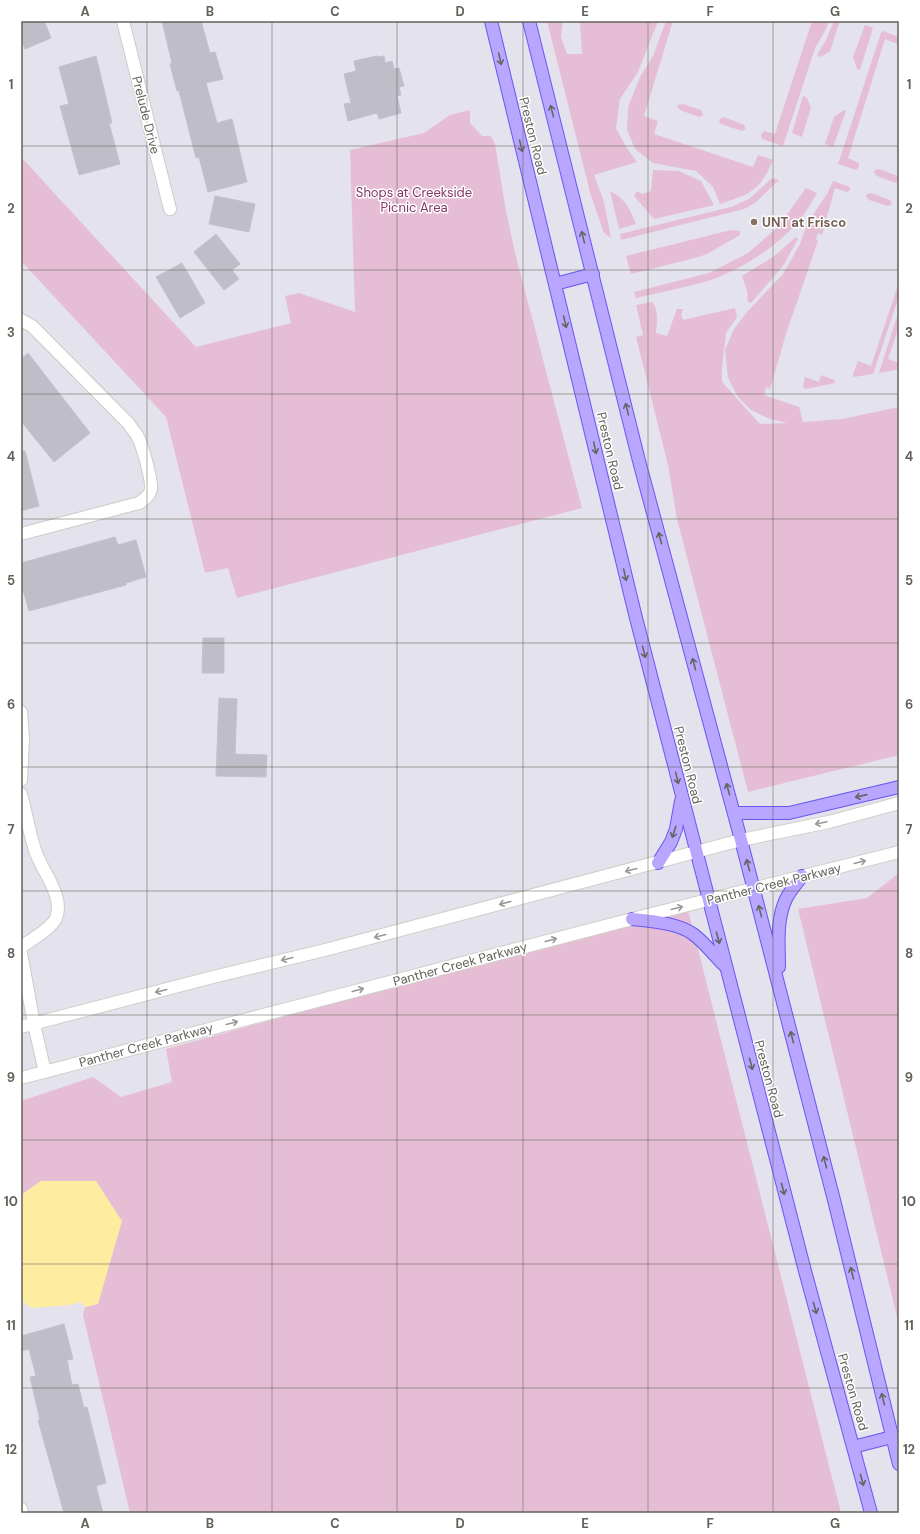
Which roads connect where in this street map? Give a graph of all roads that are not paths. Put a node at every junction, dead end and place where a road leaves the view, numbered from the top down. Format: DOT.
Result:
graph roads {
  1 [pos="122,21"];
  2 [pos="491,21"];
  3 [pos="529,21"];
  4 [pos="170,209"];
  5 [pos="593,274"];
  6 [pos="556,284"];
  7 [pos="21,320"];
  8 [pos="21,534"];
  9 [pos="21,712"];
  10 [pos="22,724"];
  11 [pos="21,762"];
  12 [pos="21,780"];
  13 [pos="899,787"];
  14 [pos="21,794"];
  15 [pos="682,798"];
  16 [pos="899,803"];
  17 [pos="734,812"];
  18 [pos="742,840"];
  19 [pos="899,852"];
  20 [pos="696,853"];
  21 [pos="658,863"];
  22 [pos="802,876"];
  23 [pos="754,889"];
  24 [pos="708,900"];
  25 [pos="632,919"];
  26 [pos="21,947"];
  27 [pos="21,953"];
  28 [pos="725,965"];
  29 [pos="778,983"];
  30 [pos="25,992"];
  31 [pos="34,1024"];
  32 [pos="21,1027"];
  33 [pos="45,1072"];
  34 [pos="21,1078"];
  35 [pos="892,1437"];
  36 [pos="853,1447"];
  37 [pos="899,1464"];
  38 [pos="21,1509"];
  39 [pos="22,1513"];
  40 [pos="871,1513"];
  1 -- 4 [label="main road, Prelude Drive"];
  2 -- 6 [label="main road, Preston Road, one-way"];
  5 -- 3 [label="main road, Preston Road, one-way"];
  5 -- 6 [label="main road"];
  17 -- 5 [label="main road, Preston Road, one-way"];
  6 -- 15 [label="main road, Preston Road, one-way"];
  7 -- 8 [label="main road"];
  9 -- 10 [label="main road"];
  10 -- 11 [label="main road"];
  11 -- 12 [label="main road"];
  13 -- 17 [label="main road, one-way"];
  14 -- 26 [label="main road"];
  15 -- 20 [label="main road, Preston Road"];
  15 -- 21 [label="main road, one-way"];
  16 -- 18 [label="main road, one-way"];
  17 -- 18 [label="main road, Preston Road"];
  18 -- 20 [label="main road"];
  23 -- 18 [label="main road, Preston Road, one-way"];
  22 -- 19 [label="main road, Panther Creek Parkway, one-way"];
  20 -- 21 [label="main road"];
  20 -- 24 [label="main road, Preston Road"];
  21 -- 31 [label="main road, one-way"];
  22 -- 23 [label="main road, Panther Creek Parkway"];
  22 -- 29 [label="main road"];
  23 -- 24 [label="main road, Panther Creek Parkway"];
  29 -- 23 [label="main road, Preston Road, one-way"];
  25 -- 24 [label="main road, Panther Creek Parkway, one-way"];
  24 -- 28 [label="main road, Preston Road, one-way"];
  25 -- 28 [label="main road"];
  33 -- 25 [label="main road, Panther Creek Parkway, one-way"];
  27 -- 30 [label="main road"];
  28 -- 36 [label="main road, Preston Road, one-way"];
  35 -- 29 [label="main road, Preston Road, one-way"];
  30 -- 31 [label="main road"];
  31 -- 32 [label="main road"];
  31 -- 33 [label="main road"];
  33 -- 34 [label="main road, Panther Creek Parkway"];
  35 -- 36 [label="main road"];
  35 -- 37 [label="main road, Preston Road"];
  36 -- 40 [label="main road, Preston Road, one-way"];
  38 -- 39 [label="main road"];
}
